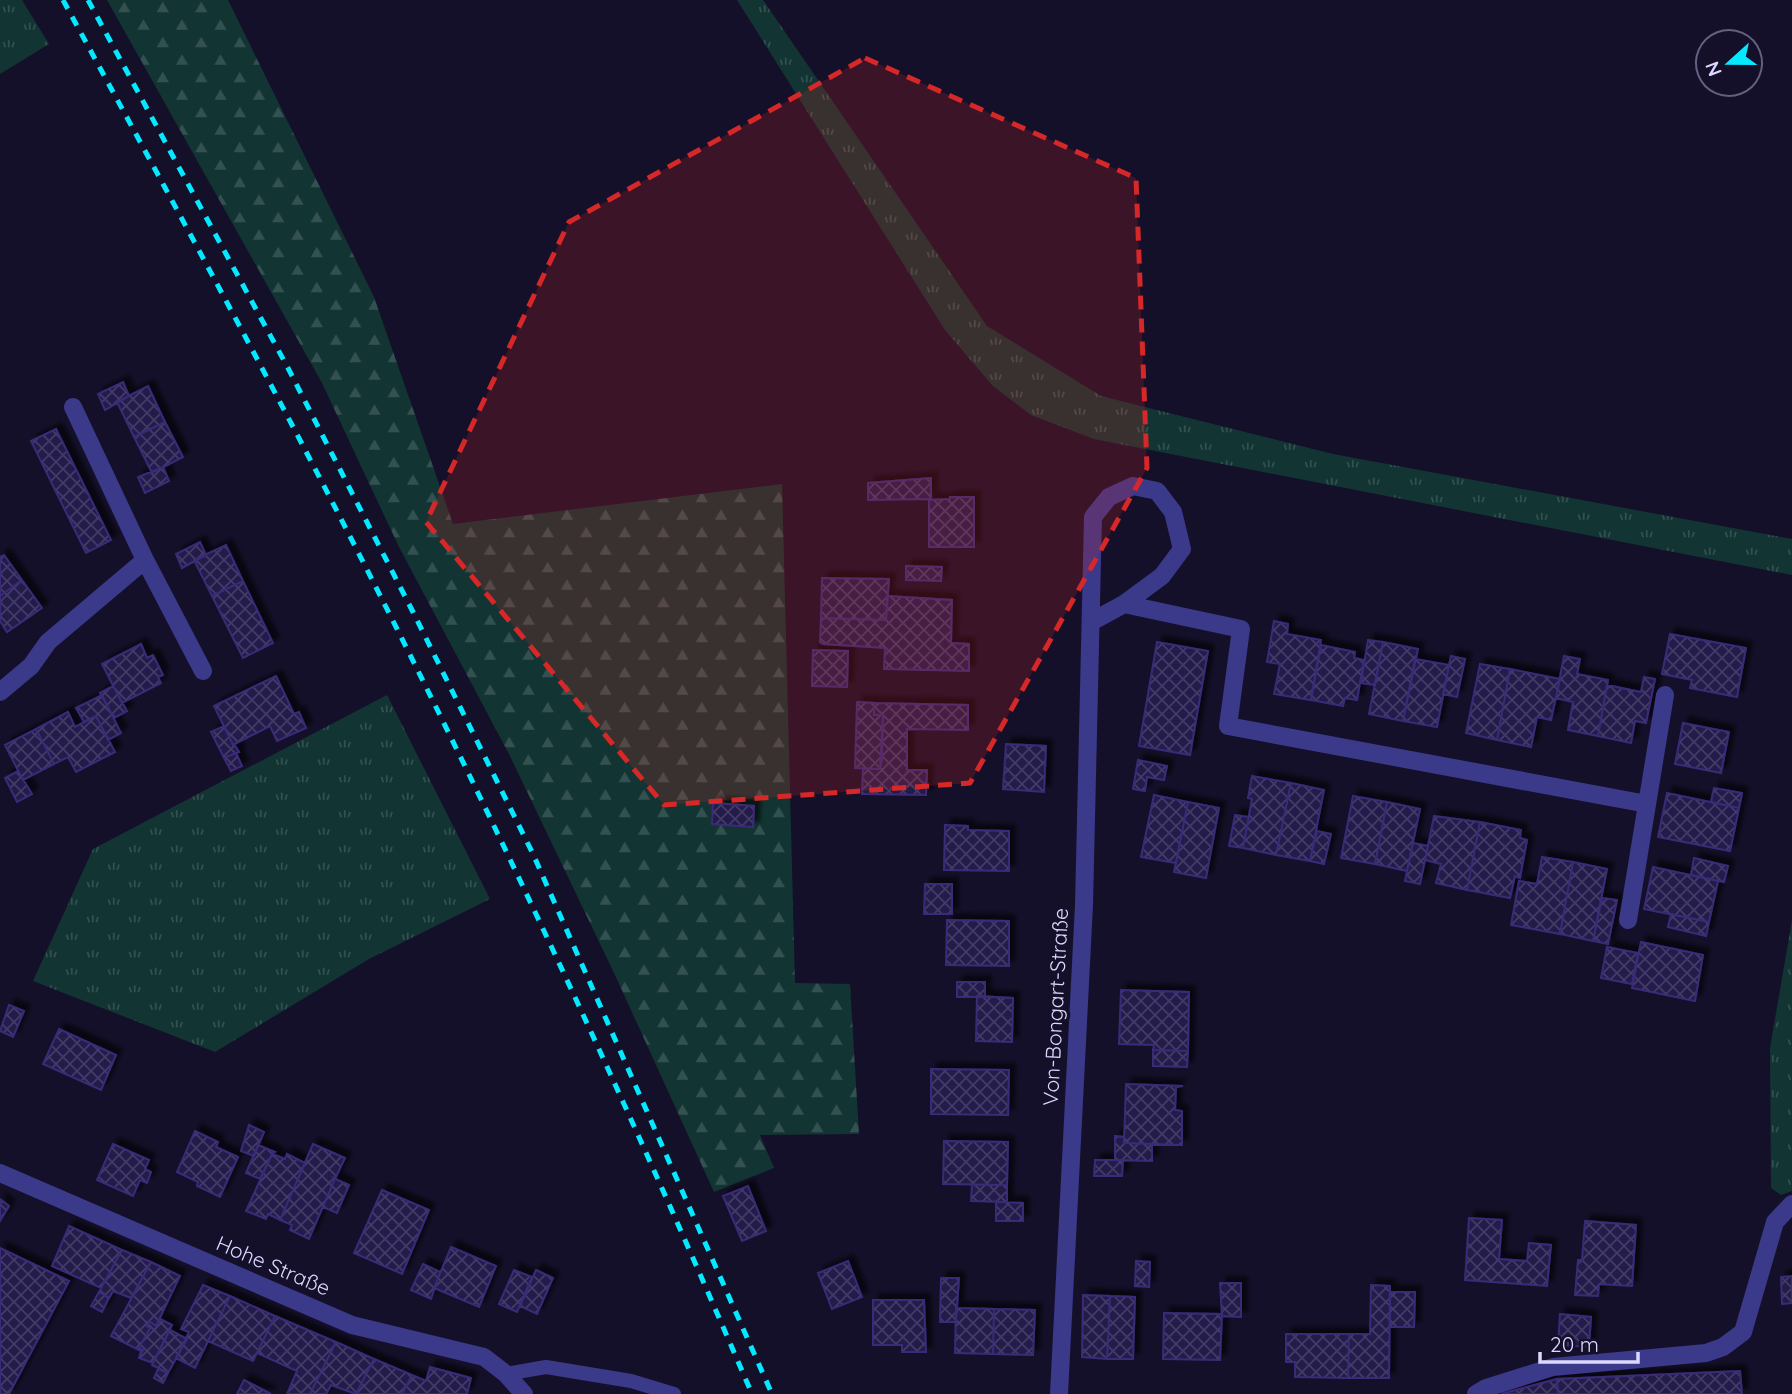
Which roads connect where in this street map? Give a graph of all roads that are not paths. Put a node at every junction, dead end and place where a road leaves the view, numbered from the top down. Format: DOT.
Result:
graph roads {
  1 [pos="73,407"];
  2 [pos="145,560"];
  3 [pos="1124,604"];
  4 [pos="1091,622"];
  5 [pos="202,671"];
  6 [pos="0,692"];
  7 [pos="1665,695"];
  8 [pos="1647,804"];
  9 [pos="1628,920"];
  10 [pos="0,1173"];
  11 [pos="1792,1204"];
  12 [pos="506,1374"];
  13 [pos="524,1394"];
  14 [pos="674,1394"];
  15 [pos="1059,1394"];
  16 [pos="1476,1394"];
  1 -- 2 [label="street"];
  2 -- 5 [label="street"];
  2 -- 6 [label="street"];
  3 -- 4 [label="street, Von-Bongart-Straße"];
  3 -- 4 [label="street, Von-Bongart-Straße"];
  3 -- 8 [label="street"];
  4 -- 15 [label="street, Von-Bongart-Straße"];
  7 -- 8 [label="street"];
  8 -- 9 [label="street"];
  10 -- 12 [label="street, Hohe Straße"];
  11 -- 16 [label="street"];
  12 -- 13 [label="street, Hohe Straße"];
  12 -- 14 [label="lane"];
}
